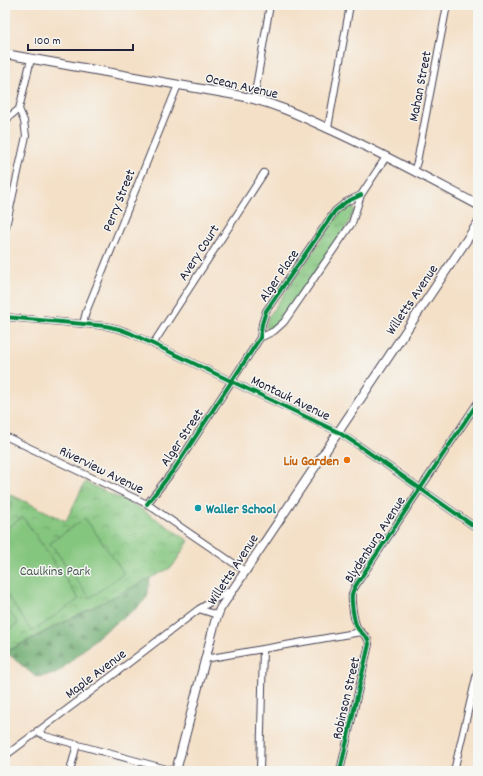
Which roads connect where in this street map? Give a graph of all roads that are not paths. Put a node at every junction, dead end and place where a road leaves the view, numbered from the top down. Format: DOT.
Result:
graph roads {
  1 [pos="270,5"];
  2 [pos="350,5"];
  3 [pos="447,5"];
  4 [pos="474,5"];
  5 [pos="478,6"];
  6 [pos="5,54"];
  7 [pos="31,59"];
  8 [pos="178,84"];
  9 [pos="254,98"];
  10 [pos="19,109"];
  11 [pos="5,123"];
  12 [pos="328,128"];
  13 [pos="386,157"];
  14 [pos="414,171"];
  15 [pos="264,173"];
  16 [pos="361,195"];
  17 [pos="478,205"];
  18 [pos="478,223"];
  19 [pos="5,231"];
  20 [pos="5,317"];
  21 [pos="83,324"];
  22 [pos="260,338"];
  23 [pos="153,344"];
  24 [pos="232,381"];
  25 [pos="478,402"];
  26 [pos="338,432"];
  27 [pos="5,436"];
  28 [pos="420,488"];
  29 [pos="147,504"];
  30 [pos="478,529"];
  31 [pos="245,571"];
  32 [pos="233,588"];
  33 [pos="199,608"];
  34 [pos="217,615"];
  35 [pos="361,632"];
  36 [pos="263,649"];
  37 [pos="205,658"];
  38 [pos="478,669"];
  39 [pos="37,731"];
  40 [pos="76,744"];
  41 [pos="5,756"];
  42 [pos="70,771"];
  43 [pos="175,771"];
  44 [pos="260,771"];
  45 [pos="340,771"];
  46 [pos="454,771"];
  1 -- 9 [label="street"];
  2 -- 12 [label="street"];
  3 -- 14 [label="street, Mahan Street"];
  4 -- 5 [label="street"];
  6 -- 7 [label="main road, Ocean Avenue"];
  7 -- 8 [label="main road, Ocean Avenue"];
  7 -- 10 [label="street"];
  8 -- 9 [label="main road, Ocean Avenue"];
  8 -- 21 [label="street, Perry Street"];
  9 -- 12 [label="main road, Ocean Avenue"];
  10 -- 11 [label="street"];
  10 -- 19 [label="street"];
  12 -- 13 [label="main road, Ocean Avenue"];
  13 -- 14 [label="main road, Ocean Avenue"];
  13 -- 16 [label="street, Alger Place"];
  14 -- 17 [label="main road, Ocean Avenue"];
  15 -- 23 [label="street, Avery Court"];
  16 -- 22 [label="street, Alger Place"];
  16 -- 22 [label="street, Alger Place"];
  18 -- 26 [label="main road, Willetts Avenue"];
  20 -- 21 [label="street, Montauk Avenue"];
  21 -- 23 [label="street, Montauk Avenue"];
  22 -- 24 [label="street, Alger Place"];
  23 -- 24 [label="street, Montauk Avenue"];
  24 -- 26 [label="street, Montauk Avenue"];
  24 -- 29 [label="street, Alger Street"];
  25 -- 28 [label="street, Blydenburg Avenue"];
  26 -- 28 [label="street, Montauk Avenue"];
  26 -- 31 [label="main road, Willetts Avenue"];
  27 -- 29 [label="street, Riverview Avenue"];
  28 -- 30 [label="street, Montauk Avenue"];
  28 -- 35 [label="street, Blydenburg Avenue"];
  29 -- 31 [label="street, Riverview Avenue"];
  31 -- 32 [label="main road, Willetts Avenue"];
  32 -- 33 [label="street, Maple Avenue"];
  32 -- 34 [label="main road, Willetts Avenue"];
  33 -- 34 [label="street"];
  33 -- 39 [label="street, Maple Avenue"];
  34 -- 37 [label="main road, Willetts Avenue"];
  35 -- 36 [label="street"];
  35 -- 45 [label="street, Robinson Street"];
  36 -- 37 [label="street"];
  36 -- 44 [label="street"];
  37 -- 43 [label="main road, Willetts Avenue"];
  38 -- 46 [label="street"];
  39 -- 40 [label="street"];
  39 -- 41 [label="street, Maple Avenue"];
  40 -- 42 [label="street"];
  40 -- 43 [label="street"];
}
